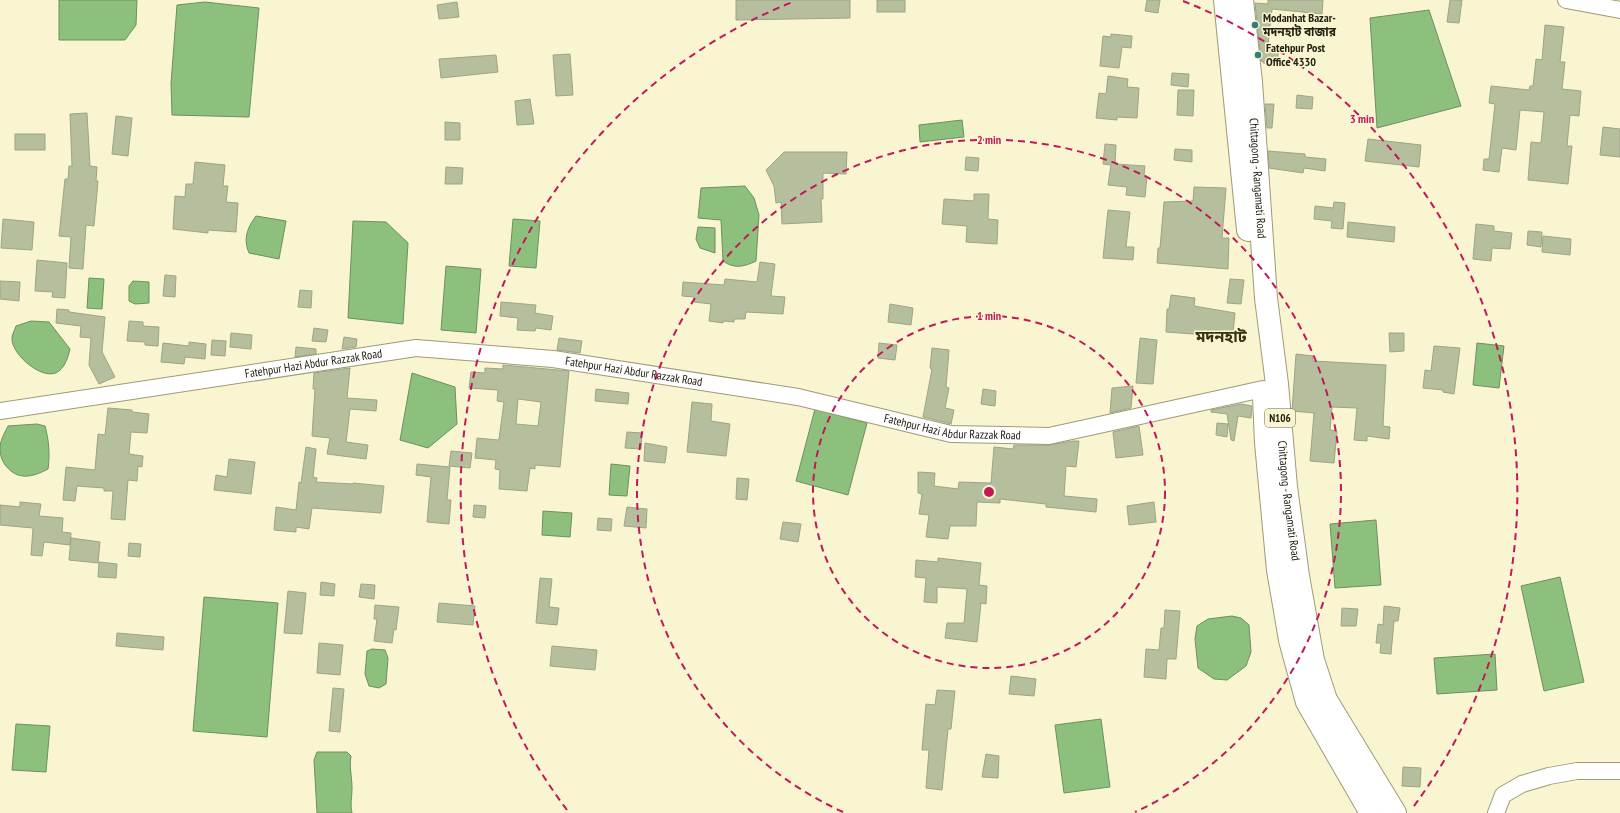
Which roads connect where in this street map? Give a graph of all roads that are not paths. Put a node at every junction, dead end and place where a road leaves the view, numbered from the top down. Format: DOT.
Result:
graph roads {
  1 [pos="1225,0"];
  2 [pos="1242,0"];
  3 [pos="1566,0"];
  4 [pos="1620,10"];
  5 [pos="1263,389"];
  6 [pos="0,411"];
  7 [pos="1620,771"];
  8 [pos="1371,813"];
  9 [pos="1395,813"];
  10 [pos="1496,813"];
  1 -- 5 [label="highway, Chittagong - Rangamati Road / N106"];
  2 -- 9 [label="highway, Chittagong - Rangamati Road / N106"];
  3 -- 4 [label="street"];
  5 -- 6 [label="street, Fatehpur Hazi Abdur Razzak Road"];
  5 -- 8 [label="highway, Chittagong - Rangamati Road / N106"];
  7 -- 10 [label="street"];
}
